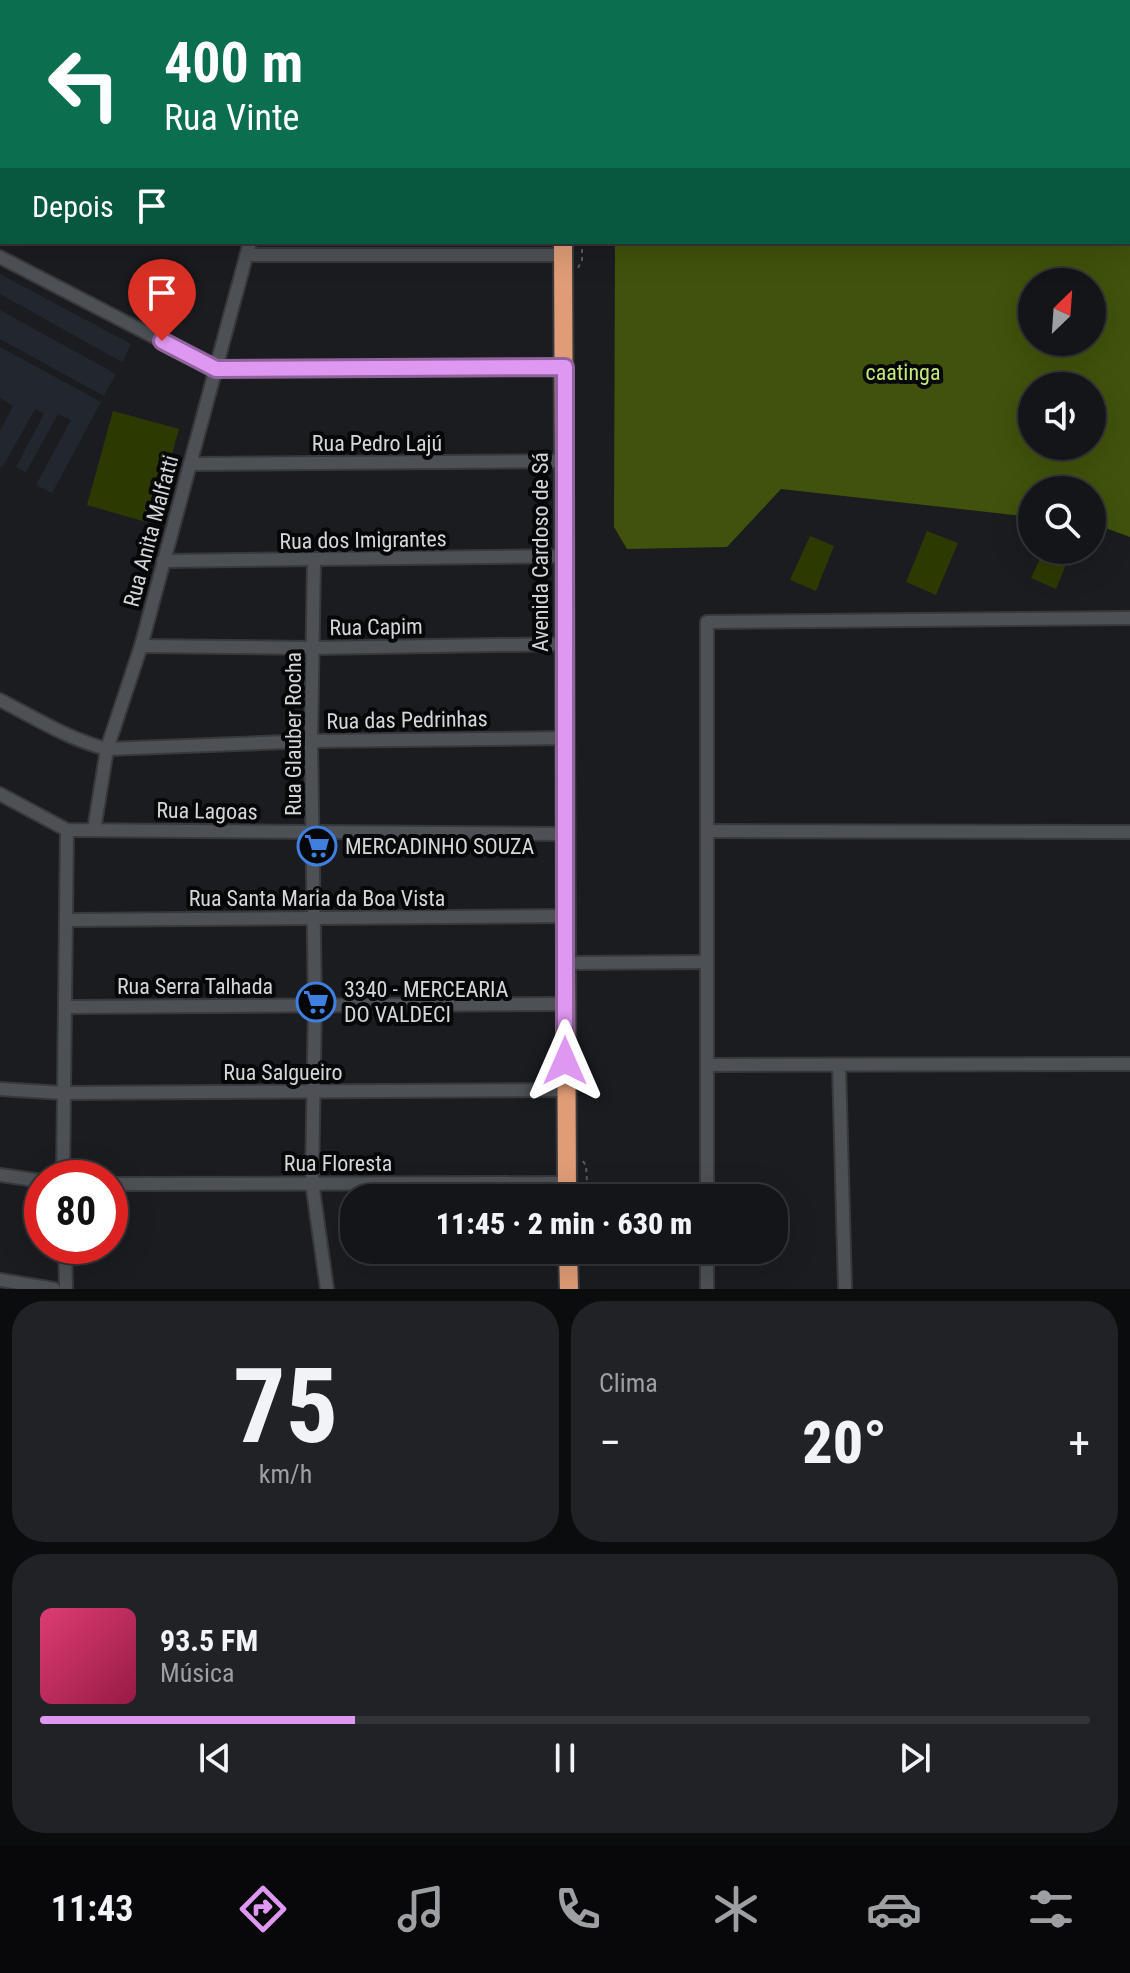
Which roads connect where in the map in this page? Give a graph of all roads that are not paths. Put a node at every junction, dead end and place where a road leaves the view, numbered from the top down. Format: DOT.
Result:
graph roads {
  1 [pos="355,244"];
  2 [pos="563,248"];
  3 [pos="248,249"];
  4 [pos="0,257"];
  5 [pos="355,257"];
  6 [pos="565,367"];
  7 [pos="216,369"];
  8 [pos="565,461"];
  9 [pos="190,464"];
  10 [pos="564,556"];
  11 [pos="163,561"];
  12 [pos="314,561"];
  13 [pos="1130,618"];
  14 [pos="564,644"];
  15 [pos="141,646"];
  16 [pos="312,648"];
  17 [pos="0,700"];
  18 [pos="564,738"];
  19 [pos="311,741"];
  20 [pos="107,749"];
  21 [pos="0,794"];
  22 [pos="67,830"];
  23 [pos="94,830"];
  24 [pos="709,831"];
  25 [pos="1130,832"];
  26 [pos="313,833"];
  27 [pos="566,834"];
  28 [pos="566,916"];
  29 [pos="313,919"];
  30 [pos="68,920"];
  31 [pos="707,962"];
  32 [pos="565,963"];
  33 [pos="565,1004"];
  34 [pos="315,1005"];
  35 [pos="66,1007"];
  36 [pos="1130,1064"];
  37 [pos="707,1065"];
  38 [pos="839,1065"];
  39 [pos="0,1089"];
  40 [pos="566,1090"];
  41 [pos="314,1092"];
  42 [pos="63,1093"];
  43 [pos="63,1160"];
  44 [pos="0,1175"];
  45 [pos="24,1178"];
  46 [pos="312,1182"];
  47 [pos="128,1184"];
  48 [pos="376,1184"];
  49 [pos="567,1184"];
  50 [pos="707,1184"];
  51 [pos="65,1264"];
  52 [pos="568,1264"];
  53 [pos="707,1264"];
  54 [pos="0,1280"];
  55 [pos="54,1289"];
  56 [pos="66,1289"];
  57 [pos="327,1289"];
  58 [pos="569,1289"];
  59 [pos="707,1289"];
  60 [pos="845,1289"];
  1 -- 5 [label="street"];
  2 -- 5 [label="street"];
  2 -- 6 [label="highway, Avenida Cardoso de Sá"];
  3 -- 5 [label="street"];
  3 -- 7 [label="street, Rua Anita Malfatti"];
  4 -- 7 [label="street"];
  6 -- 7 [label="street"];
  6 -- 8 [label="highway, Avenida Cardoso de Sá"];
  7 -- 9 [label="street, Rua Anita Malfatti"];
  8 -- 9 [label="street, Rua Pedro Lajú"];
  8 -- 10 [label="highway, Avenida Cardoso de Sá"];
  9 -- 11 [label="street, Rua Anita Malfatti"];
  10 -- 12 [label="street, Rua dos Imigrantes"];
  10 -- 14 [label="highway, Avenida Cardoso de Sá"];
  11 -- 12 [label="street, Rua dos Imigrantes"];
  11 -- 15 [label="street, Rua Anita Malfatti"];
  12 -- 16 [label="street, Rua Glauber Rocha"];
  13 -- 24 [label="street"];
  14 -- 16 [label="street, Rua Capim"];
  14 -- 18 [label="highway, Avenida Cardoso de Sá"];
  15 -- 16 [label="street, Rua Capim"];
  15 -- 20 [label="street, Rua Anita Malfatti"];
  16 -- 19 [label="street, Rua Glauber Rocha"];
  17 -- 20 [label="street"];
  18 -- 19 [label="street, Rua das Pedrinhas"];
  18 -- 27 [label="highway, Avenida Cardoso de Sá"];
  19 -- 20 [label="street, Rua das Pedrinhas"];
  19 -- 26 [label="street, Rua Glauber Rocha"];
  20 -- 23 [label="street, Rua Anita Malfatti"];
  21 -- 22 [label="street, Rua Lagoas"];
  22 -- 23 [label="street, Rua Lagoas"];
  22 -- 30 [label="street"];
  23 -- 26 [label="street, Rua Lagoas"];
  24 -- 25 [label="street"];
  24 -- 31 [label="street"];
  26 -- 27 [label="street, Rua Lagoas"];
  26 -- 29 [label="street, Rua Glauber Rocha"];
  27 -- 28 [label="highway, Avenida Cardoso de Sá"];
  28 -- 29 [label="street, Rua Santa Maria da Boa Vista"];
  28 -- 32 [label="highway, Avenida Cardoso de Sá"];
  29 -- 30 [label="street, Rua Santa Maria da Boa Vista"];
  29 -- 34 [label="street, Rua Glauber Rocha"];
  30 -- 35 [label="street"];
  31 -- 32 [label="street"];
  31 -- 37 [label="street"];
  32 -- 33 [label="highway, Avenida Cardoso de Sá"];
  33 -- 34 [label="street, Rua Serra Talhada"];
  33 -- 40 [label="highway, Avenida Cardoso de Sá"];
  34 -- 35 [label="street, Rua Serra Talhada"];
  34 -- 41 [label="street, Rua Glauber Rocha"];
  35 -- 42 [label="street"];
  36 -- 38 [label="street"];
  37 -- 38 [label="street"];
  37 -- 50 [label="street"];
  38 -- 60 [label="street"];
  39 -- 42 [label="street, Rua Salgueiro"];
  40 -- 41 [label="street, Rua Salgueiro"];
  40 -- 49 [label="highway, Avenida Cardoso de Sá"];
  41 -- 42 [label="street, Rua Salgueiro"];
  41 -- 46 [label="street, Rua Glauber Rocha"];
  42 -- 43 [label="street"];
  44 -- 45 [label="street"];
  46 -- 47 [label="street, Rua Floresta"];
  46 -- 48 [label="street, Rua Floresta"];
  46 -- 57 [label="street, Rua Glauber Rocha"];
  51 -- 56 [label="street"];
  52 -- 58 [label="highway"];
  53 -- 59 [label="street"];
  54 -- 55 [label="street"];
}
